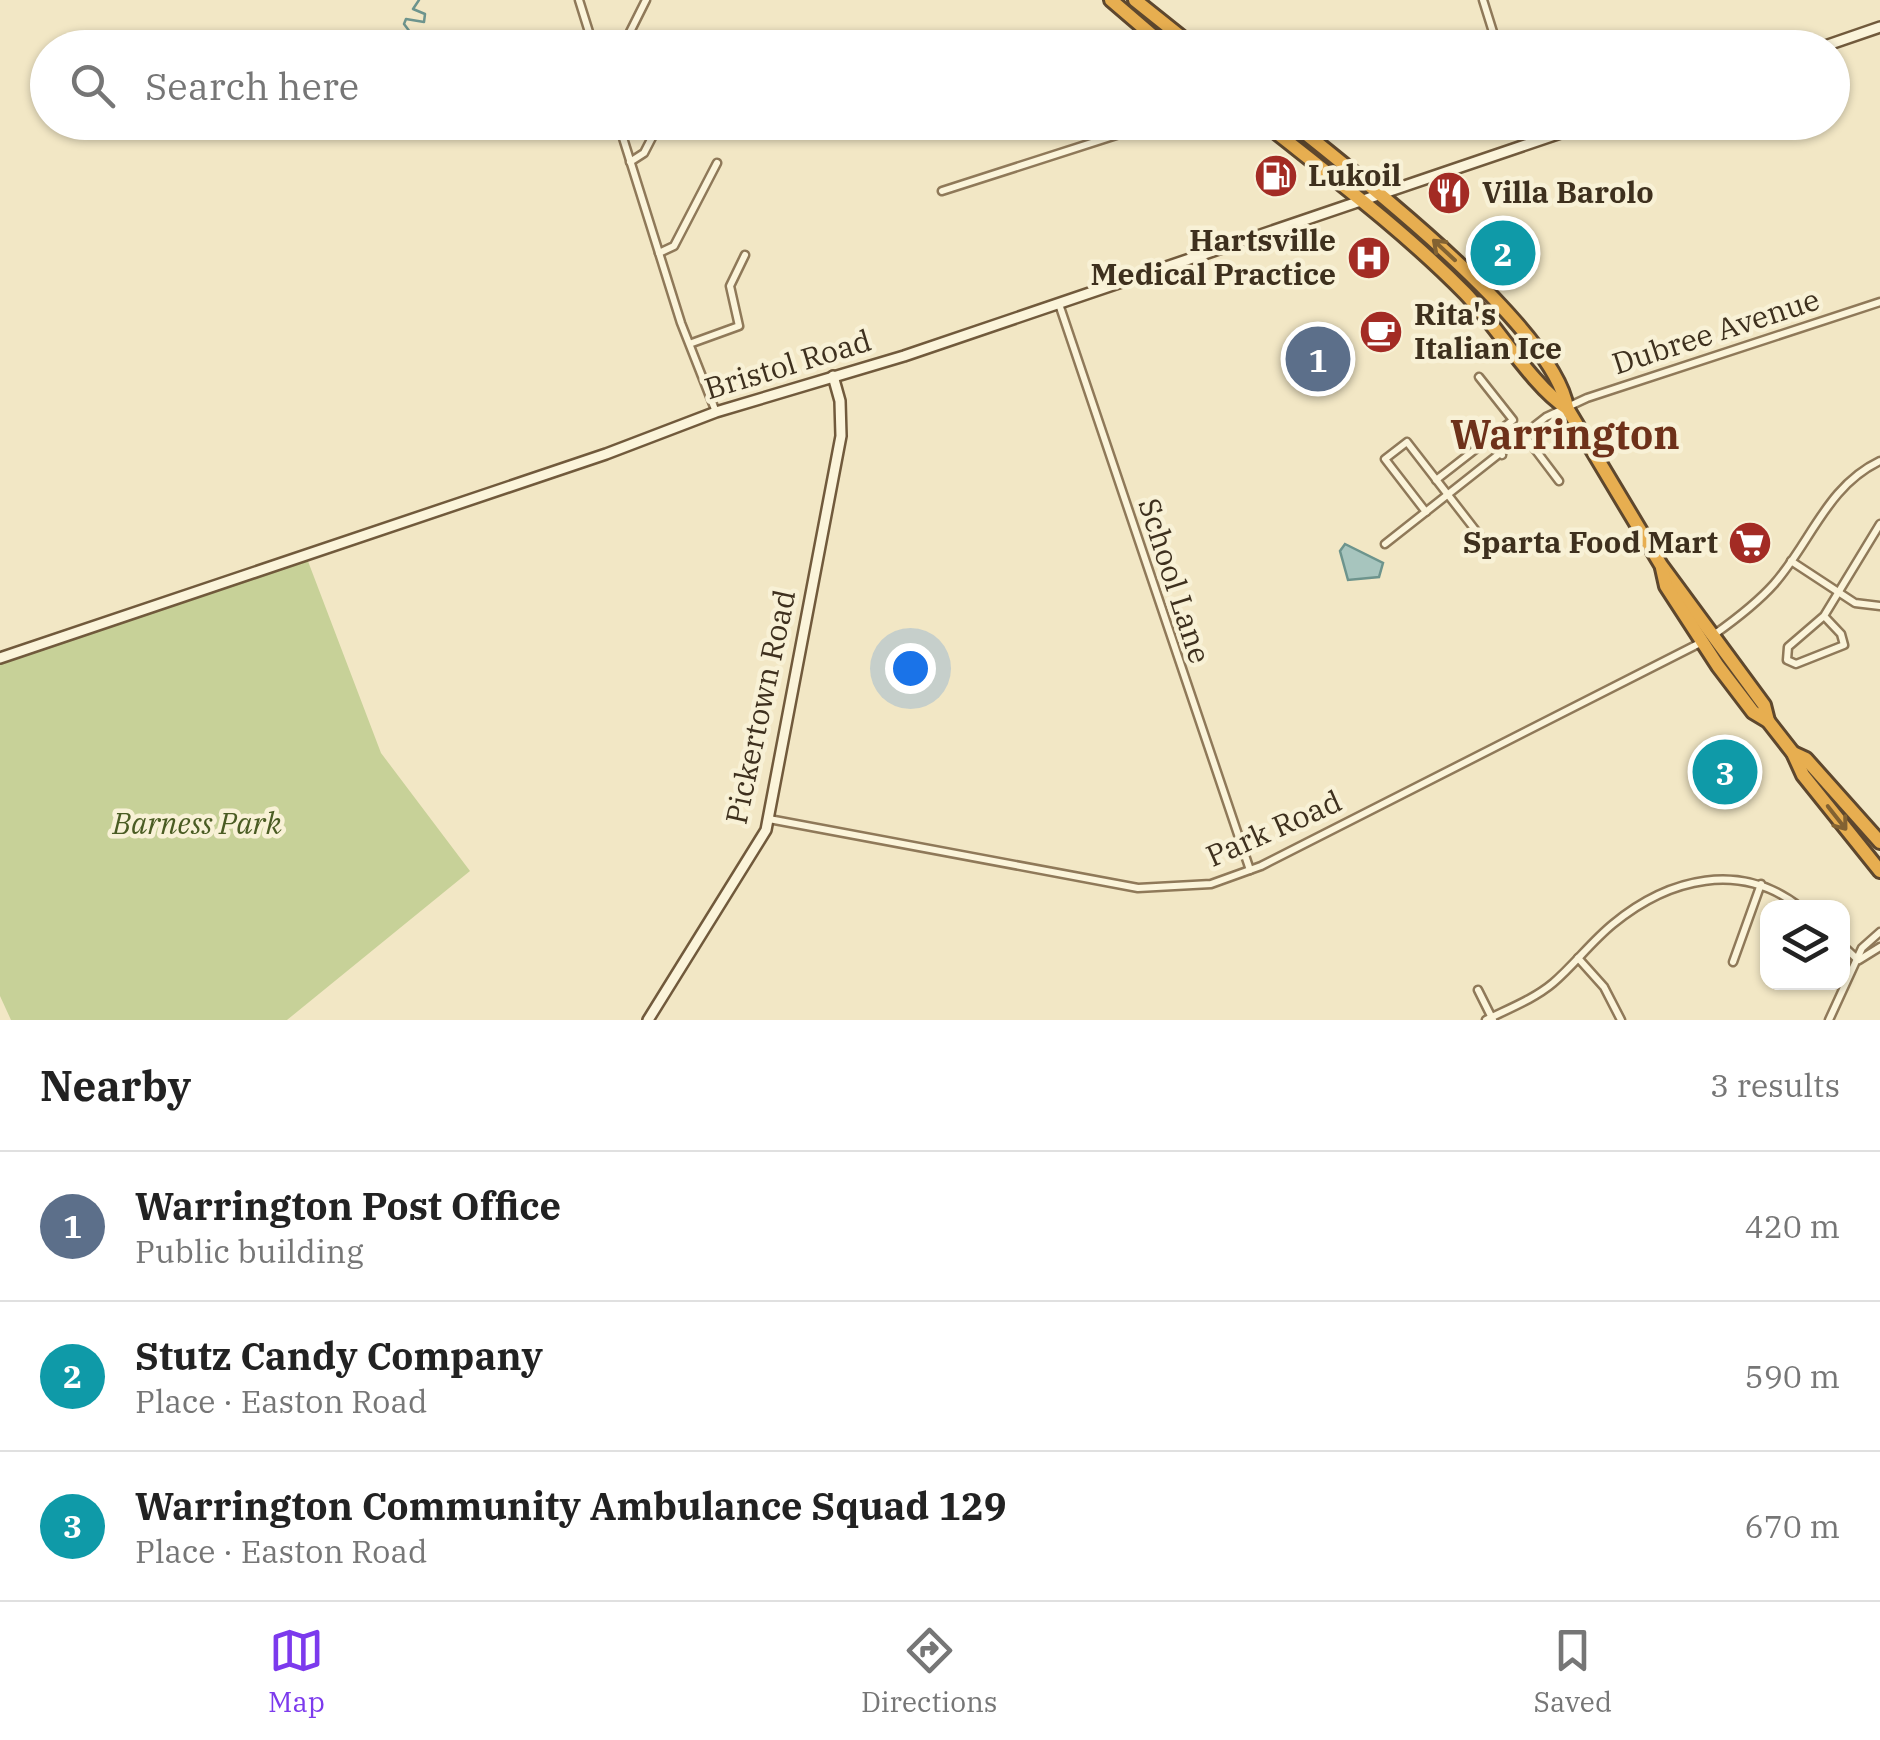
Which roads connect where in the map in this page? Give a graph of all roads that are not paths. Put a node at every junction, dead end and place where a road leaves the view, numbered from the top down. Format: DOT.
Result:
graph roads {
  1 [pos="579,0"];
  2 [pos="646,0"];
  3 [pos="1110,0"];
  4 [pos="1135,0"];
  5 [pos="1483,0"];
  6 [pos="1880,26"];
  7 [pos="588,30"];
  8 [pos="631,30"];
  9 [pos="1146,30"];
  10 [pos="1172,30"];
  11 [pos="1492,30"];
  12 [pos="1850,37"];
  13 [pos="623,140"];
  14 [pos="651,140"];
  15 [pos="1101,140"];
  16 [pos="1285,140"];
  17 [pos="1312,140"];
  18 [pos="1529,140"];
  19 [pos="1539,140"];
  20 [pos="1530,143"];
  21 [pos="630,162"];
  22 [pos="717,162"];
  23 [pos="942,191"];
  24 [pos="1378,194"];
  25 [pos="1360,200"];
  26 [pos="659,253"];
  27 [pos="745,255"];
  28 [pos="1880,302"];
  29 [pos="1059,304"];
  30 [pos="692,343"];
  31 [pos="834,376"];
  32 [pos="1479,377"];
  33 [pos="1567,408"];
  34 [pos="716,412"];
  35 [pos="1525,436"];
  36 [pos="1489,438"];
  37 [pos="1502,454"];
  38 [pos="1880,461"];
  39 [pos="1436,480"];
  40 [pos="1559,480"];
  41 [pos="1448,496"];
  42 [pos="1426,512"];
  43 [pos="1880,524"];
  44 [pos="1483,540"];
  45 [pos="1385,544"];
  46 [pos="1791,561"];
  47 [pos="1838,593"];
  48 [pos="1880,606"];
  49 [pos="1824,616"];
  50 [pos="1707,639"];
  51 [pos="0,658"];
  52 [pos="1793,753"];
  53 [pos="769,819"];
  54 [pos="1880,842"];
  55 [pos="1250,870"];
  56 [pos="1880,871"];
  57 [pos="1761,884"];
  58 [pos="1788,900"];
  59 [pos="1880,932"];
  60 [pos="1880,946"];
  61 [pos="1850,952"];
  62 [pos="1578,958"];
  63 [pos="1858,960"];
  64 [pos="1733,962"];
  65 [pos="1478,990"];
  66 [pos="1490,1019"];
  67 [pos="648,1020"];
  68 [pos="1621,1020"];
  69 [pos="1828,1020"];
  1 -- 7 [label="street"];
  2 -- 8 [label="street"];
  3 -- 9 [label="highway"];
  4 -- 10 [label="highway"];
  5 -- 11 [label="street"];
  6 -- 12 [label="main road"];
  13 -- 21 [label="street"];
  14 -- 21 [label="street"];
  15 -- 23 [label="street"];
  16 -- 25 [label="highway"];
  17 -- 24 [label="highway"];
  18 -- 20 [label="street"];
  19 -- 20 [label="main road, Bristol Road"];
  20 -- 24 [label="main road, Bristol Road"];
  21 -- 26 [label="street"];
  22 -- 26 [label="street"];
  24 -- 25 [label="main road, Bristol Road"];
  33 -- 24 [label="highway, one-way"];
  25 -- 29 [label="main road, Bristol Road"];
  25 -- 33 [label="highway"];
  26 -- 30 [label="street"];
  27 -- 30 [label="street"];
  28 -- 33 [label="street, Dubree Avenue"];
  29 -- 31 [label="main road, Bristol Road"];
  29 -- 55 [label="street, School Lane"];
  30 -- 34 [label="street"];
  31 -- 34 [label="main road, Bristol Road"];
  31 -- 53 [label="main road, Pickertown Road"];
  32 -- 36 [label="street"];
  33 -- 35 [label="street, Dubree Avenue"];
  33 -- 50 [label="highway"];
  34 -- 51 [label="main road, Bristol Road"];
  35 -- 37 [label="street, Dubree Avenue"];
  35 -- 40 [label="street"];
  36 -- 37 [label="street"];
  36 -- 39 [label="street"];
  37 -- 41 [label="street, Dubree Avenue"];
  38 -- 46 [label="street, Park Road"];
  39 -- 41 [label="street"];
  39 -- 42 [label="street"];
  41 -- 42 [label="street, Dubree Avenue"];
  41 -- 44 [label="street"];
  42 -- 45 [label="street, Dubree Avenue"];
  43 -- 47 [label="street"];
  46 -- 47 [label="street"];
  46 -- 50 [label="street, Park Road"];
  47 -- 48 [label="street"];
  47 -- 49 [label="street"];
  49 -- 49 [label="street"];
  50 -- 52 [label="highway"];
  50 -- 55 [label="street, Park Road"];
  52 -- 54 [label="highway"];
  52 -- 56 [label="highway, one-way"];
  53 -- 55 [label="street, Park Road"];
  53 -- 67 [label="main road, Pickertown Road"];
  57 -- 58 [label="street"];
  57 -- 62 [label="street"];
  57 -- 64 [label="street"];
  59 -- 63 [label="street"];
  60 -- 63 [label="street"];
  61 -- 63 [label="street"];
  62 -- 66 [label="street"];
  62 -- 68 [label="street"];
  63 -- 69 [label="street"];
  65 -- 66 [label="street"];
}
